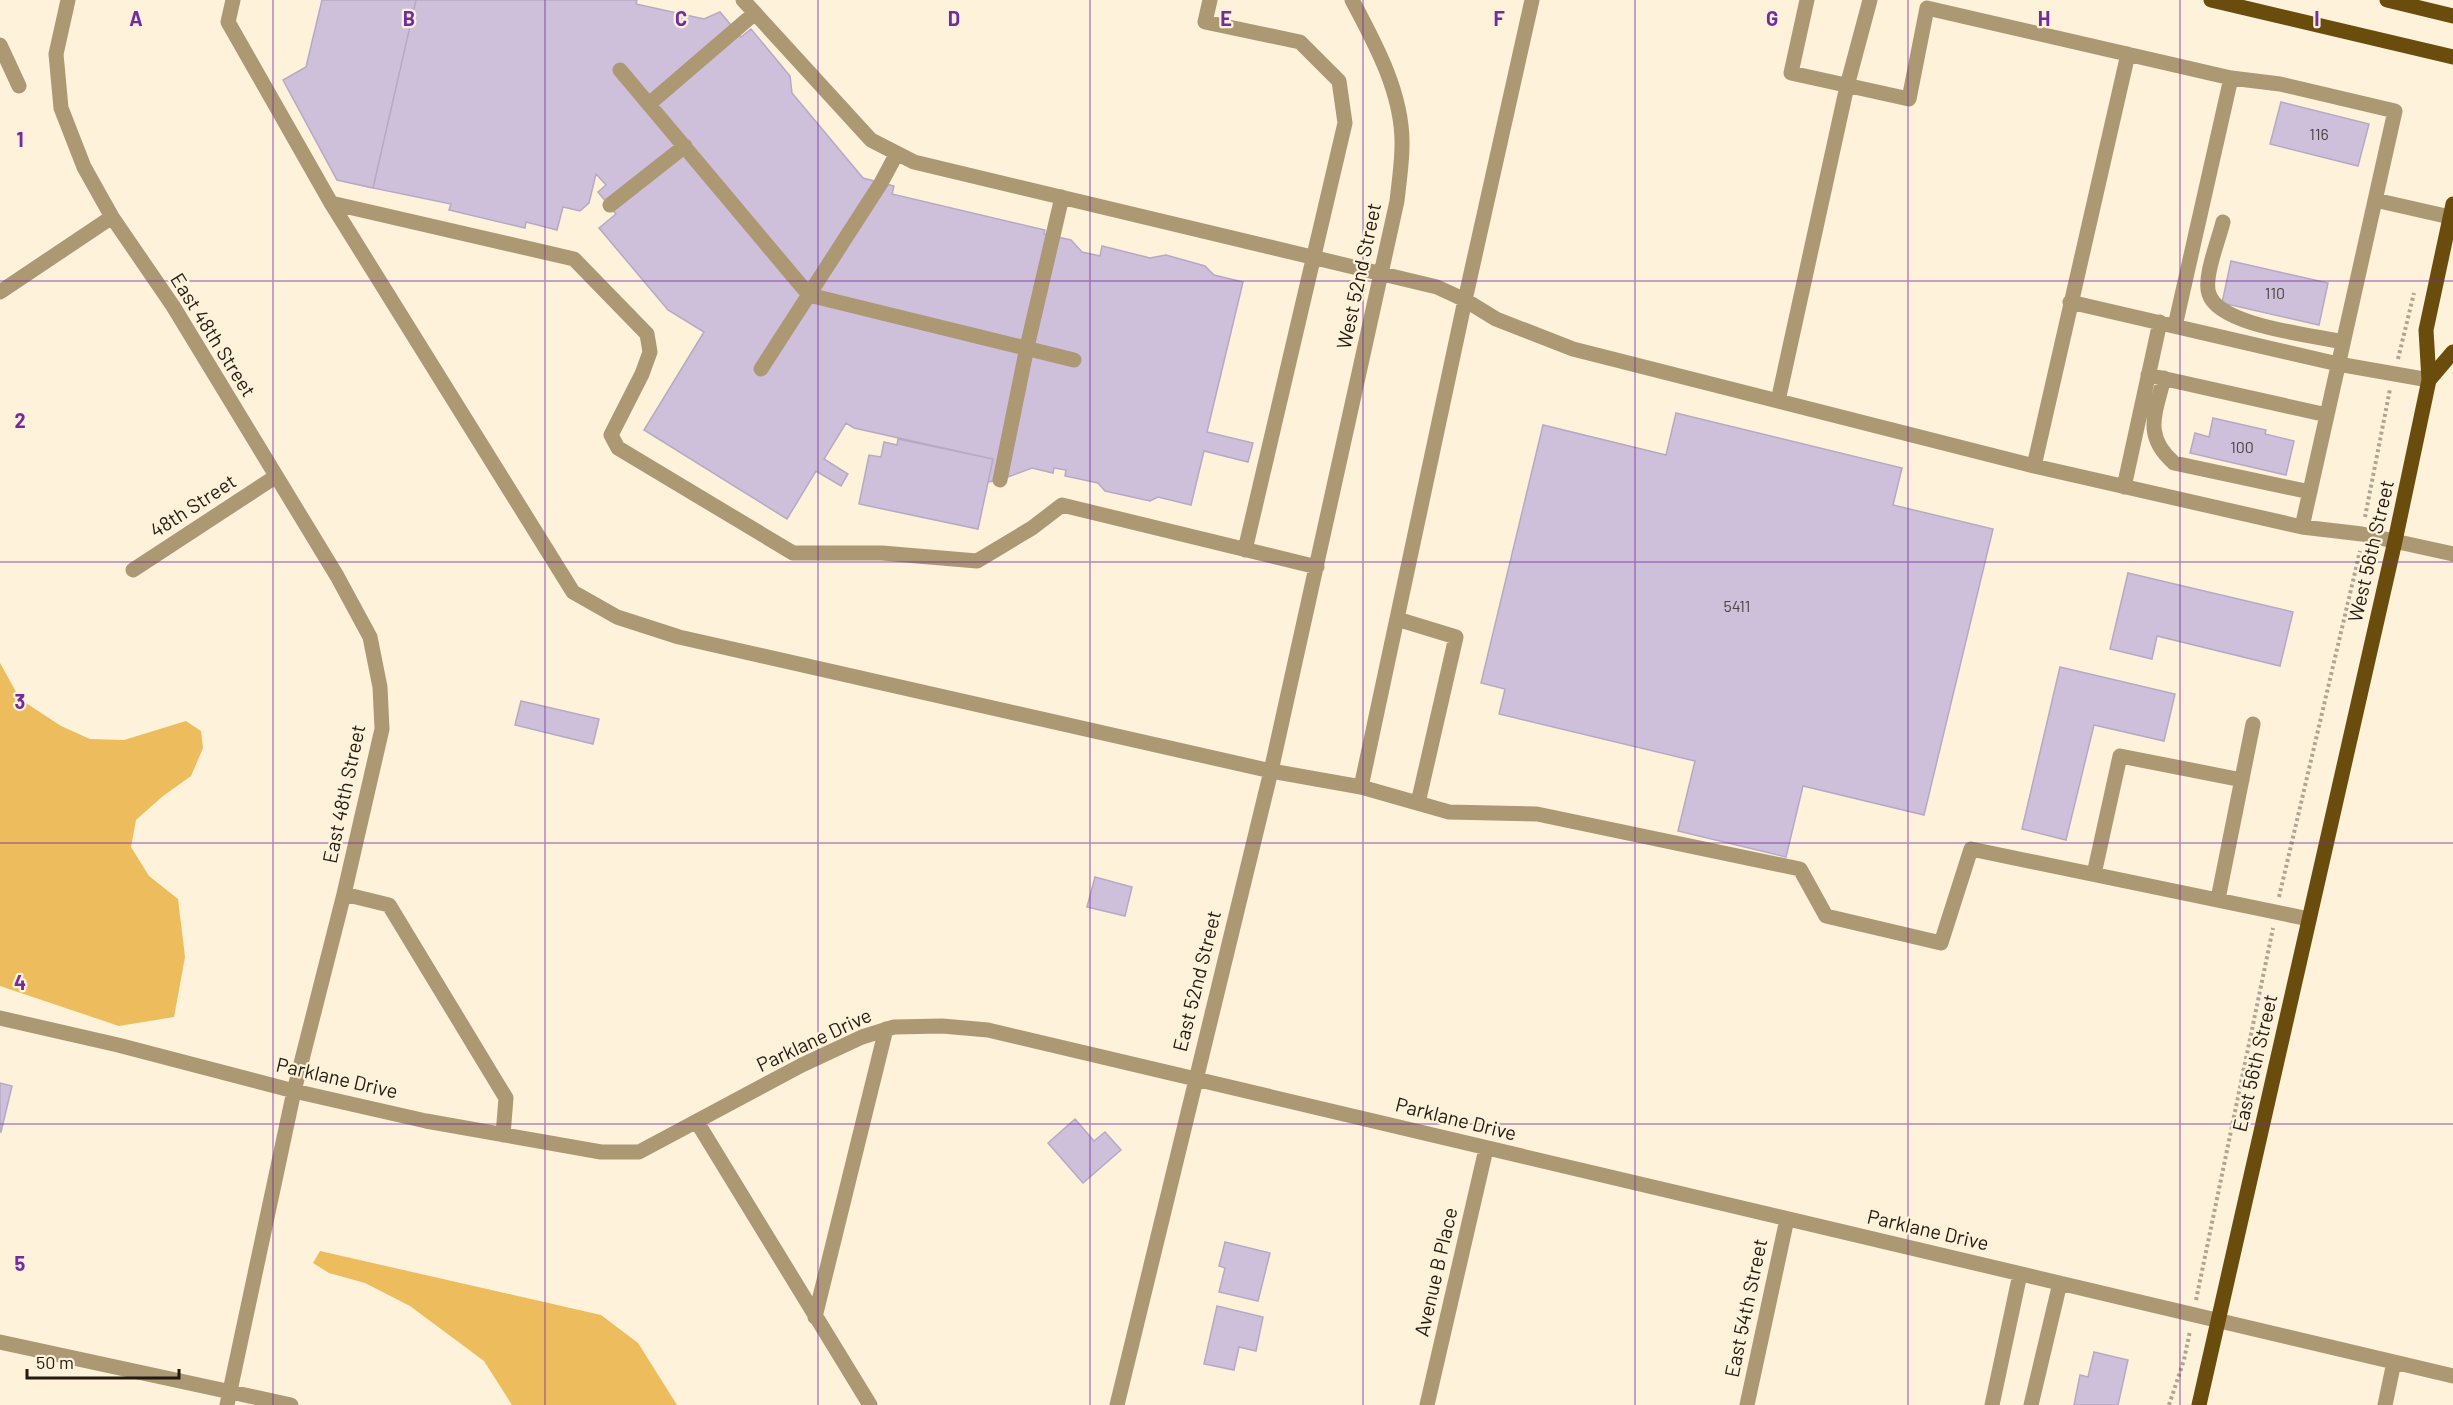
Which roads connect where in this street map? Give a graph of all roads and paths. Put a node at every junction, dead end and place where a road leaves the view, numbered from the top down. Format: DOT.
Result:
graph roads {
  1 [pos="68,0"];
  2 [pos="233,0"];
  3 [pos="743,0"];
  4 [pos="1209,0"];
  5 [pos="1352,0"];
  6 [pos="1532,0"];
  7 [pos="1807,0"];
  8 [pos="1870,0"];
  9 [pos="2211,0"];
  10 [pos="2386,0"];
  11 [pos="755,13"];
  12 [pos="2453,16"];
  13 [pos="0,45"];
  14 [pos="2128,54"];
  15 [pos="2453,57"];
  16 [pos="620,70"];
  17 [pos="2231,78"];
  18 [pos="19,86"];
  19 [pos="1847,86"];
  20 [pos="649,104"];
  21 [pos="685,146"];
  22 [pos="897,153"];
  23 [pos="1062,197"];
  24 [pos="2375,200"];
  25 [pos="331,203"];
  26 [pos="610,206"];
  27 [pos="2451,210"];
  28 [pos="112,217"];
  29 [pos="2223,222"];
  30 [pos="1315,256"];
  31 [pos="1381,273"];
  32 [pos="2415,287"];
  33 [pos="0,292"];
  34 [pos="809,295"];
  35 [pos="1465,300"];
  36 [pos="2070,302"];
  37 [pos="2160,322"];
  38 [pos="2175,327"];
  39 [pos="2343,342"];
  40 [pos="1028,348"];
  41 [pos="2453,352"];
  42 [pos="1074,360"];
  43 [pos="2338,364"];
  44 [pos="761,369"];
  45 [pos="2394,374"];
  46 [pos="2148,375"];
  47 [pos="2164,378"];
  48 [pos="2429,380"];
  49 [pos="1778,401"];
  50 [pos="2327,415"];
  51 [pos="2034,466"];
  52 [pos="275,477"];
  53 [pos="1000,480"];
  54 [pos="2124,487"];
  55 [pos="2310,492"];
  56 [pos="2302,527"];
  57 [pos="2362,534"];
  58 [pos="2395,541"];
  59 [pos="1245,550"];
  60 [pos="2453,555"];
  61 [pos="1317,567"];
  62 [pos="134,570"];
  63 [pos="1397,619"];
  64 [pos="2253,724"];
  65 [pos="2351,730"];
  66 [pos="1271,771"];
  67 [pos="2242,780"];
  68 [pos="1361,788"];
  69 [pos="1418,803"];
  70 [pos="2094,874"];
  71 [pos="344,894"];
  72 [pos="2218,899"];
  73 [pos="2276,911"];
  74 [pos="2309,919"];
  75 [pos="0,1018"];
  76 [pos="886,1029"];
  77 [pos="1195,1078"];
  78 [pos="294,1091"];
  79 [pos="697,1122"];
  80 [pos="503,1135"];
  81 [pos="1486,1149"];
  82 [pos="1787,1219"];
  83 [pos="2020,1274"];
  84 [pos="2060,1283"];
  85 [pos="2193,1315"];
  86 [pos="815,1317"];
  87 [pos="2218,1321"];
  88 [pos="0,1342"];
  89 [pos="2394,1362"];
  90 [pos="2453,1376"];
  91 [pos="229,1398"];
  92 [pos="291,1405"];
  93 [pos="870,1405"];
  94 [pos="1117,1405"];
  95 [pos="1427,1405"];
  96 [pos="1747,1405"];
  97 [pos="1992,1405"];
  98 [pos="2031,1405"];
  99 [pos="2169,1405"];
  100 [pos="2199,1405"];
  101 [pos="2385,1405"];
  1 -- 28 [label="street, East 48th Street"];
  2 -- 25 [label="street"];
  3 -- 11 [label="street"];
  4 -- 30 [label="street"];
  5 -- 31 [label="street, West 52nd Street"];
  6 -- 35 [label="street"];
  7 -- 19 [label="street"];
  8 -- 19 [label="street"];
  9 -- 15 [label="main road"];
  10 -- 12 [label="main road"];
  11 -- 20 [label="street"];
  11 -- 22 [label="street"];
  13 -- 18 [label="street"];
  14 -- 17 [label="street"];
  14 -- 19 [label="street"];
  14 -- 36 [label="street"];
  16 -- 20 [label="street"];
  17 -- 24 [label="street"];
  17 -- 38 [label="street"];
  19 -- 49 [label="street"];
  20 -- 21 [label="street"];
  21 -- 26 [label="street"];
  21 -- 34 [label="street"];
  22 -- 23 [label="street"];
  22 -- 34 [label="street"];
  23 -- 30 [label="street"];
  23 -- 40 [label="street"];
  24 -- 27 [label="street"];
  24 -- 39 [label="street"];
  25 -- 59 [label="street"];
  25 -- 66 [label="street"];
  27 -- 48 [label="main road, West 56th Street"];
  28 -- 33 [label="street"];
  28 -- 52 [label="street, East 48th Street"];
  29 -- 39 [label="street"];
  30 -- 31 [label="street"];
  30 -- 59 [label="street"];
  31 -- 35 [label="street"];
  31 -- 61 [label="street, West 52nd Street"];
  32 -- 45 [label="path"];
  34 -- 40 [label="street"];
  34 -- 44 [label="street"];
  35 -- 49 [label="street"];
  35 -- 63 [label="street"];
  36 -- 37 [label="street"];
  36 -- 51 [label="street"];
  37 -- 38 [label="street"];
  37 -- 46 [label="street"];
  38 -- 43 [label="street"];
  39 -- 43 [label="street"];
  40 -- 42 [label="street"];
  40 -- 53 [label="street"];
  41 -- 48 [label="main road, West 56th Street"];
  43 -- 45 [label="street"];
  43 -- 50 [label="street"];
  45 -- 48 [label="street"];
  45 -- 57 [label="path"];
  46 -- 47 [label="street"];
  46 -- 54 [label="street"];
  47 -- 50 [label="street"];
  47 -- 55 [label="street"];
  48 -- 58 [label="main road, West 56th Street"];
  49 -- 51 [label="street"];
  50 -- 55 [label="street"];
  51 -- 54 [label="street"];
  52 -- 62 [label="street, 48th Street"];
  52 -- 71 [label="street, East 48th Street"];
  54 -- 56 [label="street"];
  55 -- 56 [label="street"];
  56 -- 57 [label="street"];
  57 -- 58 [label="street"];
  57 -- 73 [label="path"];
  58 -- 60 [label="street"];
  58 -- 65 [label="main road, West 56th Street"];
  59 -- 61 [label="street"];
  61 -- 66 [label="street, East 52nd Street"];
  63 -- 68 [label="street"];
  63 -- 69 [label="street"];
  64 -- 67 [label="street"];
  65 -- 74 [label="main road, East 56th Street"];
  66 -- 68 [label="street"];
  66 -- 77 [label="street, East 52nd Street"];
  67 -- 70 [label="street"];
  67 -- 72 [label="street"];
  68 -- 69 [label="street"];
  69 -- 70 [label="street"];
  70 -- 72 [label="street"];
  71 -- 78 [label="street, East 48th Street"];
  71 -- 80 [label="street"];
  72 -- 73 [label="street"];
  73 -- 74 [label="street"];
  73 -- 85 [label="path"];
  74 -- 87 [label="main road, East 56th Street"];
  75 -- 78 [label="street, Parklane Drive"];
  76 -- 77 [label="street, Parklane Drive"];
  76 -- 79 [label="street, Parklane Drive"];
  76 -- 86 [label="street"];
  77 -- 81 [label="street, Parklane Drive"];
  77 -- 94 [label="street, East 52nd Street"];
  78 -- 80 [label="street, Parklane Drive"];
  78 -- 91 [label="street, East 48th Street"];
  79 -- 80 [label="street, Parklane Drive"];
  79 -- 86 [label="street"];
  81 -- 82 [label="street, Parklane Drive"];
  81 -- 95 [label="street, Avenue B Place"];
  82 -- 83 [label="street, Parklane Drive"];
  82 -- 96 [label="street, East 54th Street"];
  83 -- 84 [label="street, Parklane Drive"];
  83 -- 97 [label="street"];
  84 -- 85 [label="street, Parklane Drive"];
  84 -- 98 [label="street"];
  85 -- 87 [label="street, Parklane Drive"];
  85 -- 99 [label="path"];
  86 -- 93 [label="street"];
  87 -- 89 [label="street, Parklane Drive"];
  87 -- 100 [label="main road, East 56th Street"];
  88 -- 91 [label="street"];
  89 -- 90 [label="street, Parklane Drive"];
  89 -- 101 [label="street"];
  91 -- 92 [label="street"];
}
